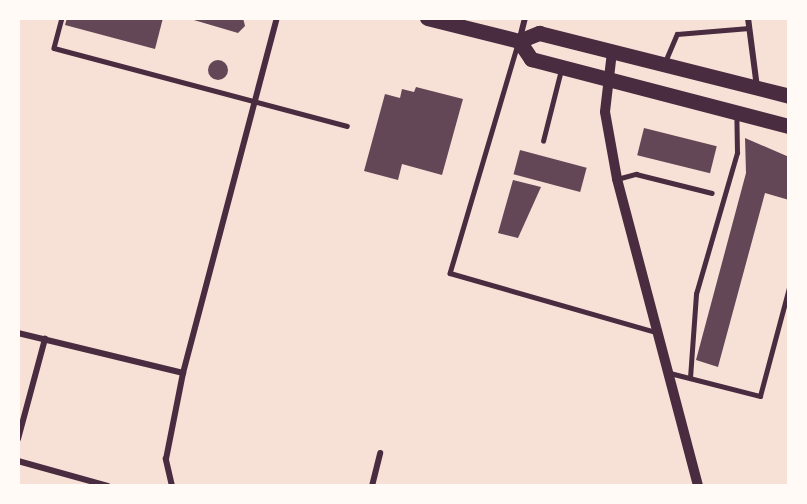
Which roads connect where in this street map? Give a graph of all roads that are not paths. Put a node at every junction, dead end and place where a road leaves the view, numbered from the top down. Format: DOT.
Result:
graph roads {
  1 [pos="62,18"];
  2 [pos="277,18"];
  3 [pos="427,18"];
  4 [pos="525,18"];
  5 [pos="748,18"];
  6 [pos="749,28"];
  7 [pos="519,41"];
  8 [pos="612,52"];
  9 [pos="664,64"];
  10 [pos="562,67"];
  11 [pos="606,79"];
  12 [pos="757,88"];
  13 [pos="789,96"];
  14 [pos="255,100"];
  15 [pos="736,112"];
  16 [pos="347,126"];
  17 [pos="789,126"];
  18 [pos="543,141"];
  19 [pos="617,179"];
  20 [pos="712,193"];
  21 [pos="789,288"];
  22 [pos="656,332"];
  23 [pos="18,333"];
  24 [pos="45,339"];
  25 [pos="183,373"];
  26 [pos="667,373"];
  27 [pos="690,378"];
  28 [pos="18,439"];
  29 [pos="380,453"];
  30 [pos="18,461"];
  31 [pos="108,486"];
  32 [pos="172,486"];
  33 [pos="372,486"];
  34 [pos="698,486"];
  1 -- 14 [label="lane"];
  2 -- 14 [label="street"];
  3 -- 7 [label="main road"];
  4 -- 7 [label="street"];
  5 -- 6 [label="street"];
  6 -- 9 [label="lane"];
  6 -- 12 [label="street"];
  7 -- 8 [label="main road"];
  7 -- 10 [label="main road"];
  7 -- 22 [label="lane"];
  8 -- 9 [label="main road"];
  8 -- 11 [label="street"];
  9 -- 12 [label="main road"];
  10 -- 11 [label="main road"];
  10 -- 18 [label="lane"];
  11 -- 15 [label="main road"];
  11 -- 19 [label="street"];
  12 -- 13 [label="main road"];
  14 -- 16 [label="lane"];
  14 -- 25 [label="street"];
  15 -- 17 [label="main road"];
  15 -- 27 [label="lane"];
  19 -- 20 [label="lane"];
  19 -- 22 [label="street"];
  21 -- 27 [label="lane"];
  22 -- 26 [label="street"];
  23 -- 24 [label="street"];
  24 -- 25 [label="street"];
  24 -- 28 [label="street"];
  25 -- 32 [label="street"];
  26 -- 27 [label="lane"];
  26 -- 34 [label="street"];
  29 -- 33 [label="street"];
  30 -- 31 [label="street"];
}
